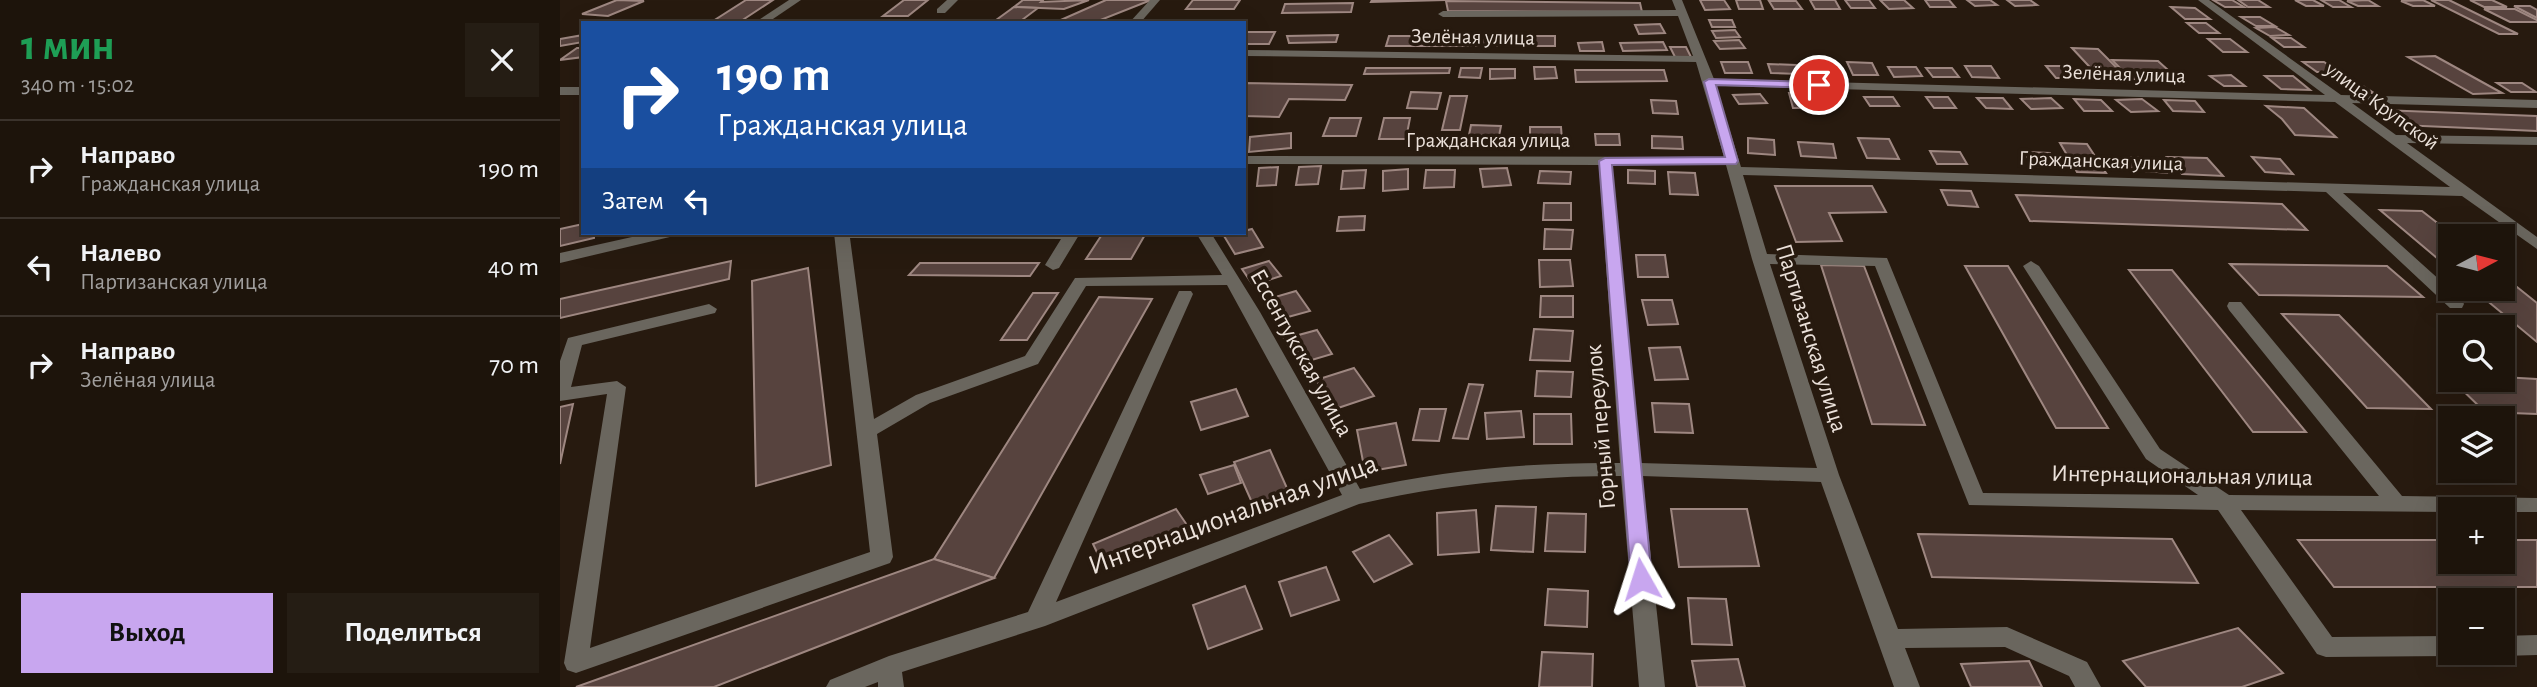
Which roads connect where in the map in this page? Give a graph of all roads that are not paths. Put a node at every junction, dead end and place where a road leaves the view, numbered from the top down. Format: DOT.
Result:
graph roads {
  1 [pos="796,0"];
  2 [pos="953,0"];
  3 [pos="1155,0"];
  4 [pos="2203,0"];
  5 [pos="1680,7"];
  6 [pos="940,11"];
  7 [pos="1443,14"];
  8 [pos="762,21"];
  9 [pos="1136,21"];
  10 [pos="1246,53"];
  11 [pos="1701,59"];
  12 [pos="1709,82"];
  13 [pos="560,91"];
  14 [pos="581,91"];
  15 [pos="2342,99"];
  16 [pos="2537,104"];
  17 [pos="2393,139"];
  18 [pos="2537,141"];
  19 [pos="1246,160"];
  20 [pos="1605,161"];
  21 [pos="1733,166"];
  22 [pos="2330,188"];
  23 [pos="2466,192"];
  24 [pos="660,235"];
  25 [pos="842,235"];
  26 [pos="1071,235"];
  27 [pos="1205,235"];
  28 [pos="2537,244"];
  29 [pos="560,258"];
  30 [pos="1760,259"];
  31 [pos="1053,265"];
  32 [pos="2031,266"];
  33 [pos="1232,280"];
  34 [pos="1185,294"];
  35 [pos="2456,304"];
  36 [pos="2235,306"];
  37 [pos="709,309"];
  38 [pos="560,394"];
  39 [pos="868,431"];
  40 [pos="1631,471"];
  41 [pos="1829,475"];
  42 [pos="1354,498"];
  43 [pos="2224,502"];
  44 [pos="2397,504"];
  45 [pos="2537,505"];
  46 [pos="1037,619"];
  47 [pos="1889,639"];
  48 [pos="2537,645"];
  49 [pos="2438,646"];
  50 [pos="2515,646"];
  51 [pos="568,666"];
  52 [pos="890,676"];
  53 [pos="839,687"];
  54 [pos="1652,687"];
  55 [pos="1907,687"];
  56 [pos="2088,687"];
  1 -- 8 [label="street"];
  2 -- 6 [label="street"];
  3 -- 9 [label="street"];
  4 -- 15 [label="street, улица Крупской"];
  5 -- 7 [label="street"];
  5 -- 11 [label="street, Партизанская улица"];
  10 -- 11 [label="street, Зелёная улица"];
  11 -- 12 [label="street, Партизанская улица"];
  12 -- 15 [label="street, Зелёная улица"];
  12 -- 21 [label="street, Партизанская улица"];
  13 -- 14 [label="street"];
  15 -- 16 [label="street, Зелёная улица"];
  15 -- 17 [label="street, улица Крупской"];
  17 -- 18 [label="street"];
  17 -- 23 [label="street, улица Крупской"];
  19 -- 20 [label="street, Гражданская улица"];
  20 -- 21 [label="street, Гражданская улица"];
  20 -- 40 [label="street, Горный переулок"];
  21 -- 22 [label="street, Гражданская улица"];
  21 -- 30 [label="street, Партизанская улица"];
  22 -- 23 [label="street, Гражданская улица"];
  22 -- 35 [label="street"];
  23 -- 28 [label="street, улица Крупской"];
  24 -- 29 [label="street"];
  25 -- 39 [label="street"];
  26 -- 31 [label="street"];
  27 -- 33 [label="street, Ессентукская улица"];
  30 -- 41 [label="street, Партизанская улица"];
  30 -- 43 [label="street, Интернациональная улица"];
  32 -- 43 [label="street"];
  33 -- 39 [label="street"];
  33 -- 42 [label="street, Ессентукская улица"];
  34 -- 46 [label="street"];
  36 -- 44 [label="street"];
  37 -- 38 [label="street"];
  38 -- 51 [label="street"];
  39 -- 51 [label="street"];
  40 -- 41 [label="street, Интернациональная улица"];
  40 -- 42 [label="street, Интернациональная улица"];
  40 -- 54 [label="street, Горный переулок"];
  41 -- 47 [label="street, Партизанская улица"];
  42 -- 46 [label="street, Интернациональная улица"];
  43 -- 44 [label="street, Интернациональная улица"];
  43 -- 49 [label="street"];
  44 -- 45 [label="street, Интернациональная улица"];
  46 -- 52 [label="street, Интернациональная улица"];
  47 -- 55 [label="street, Партизанская улица"];
  47 -- 56 [label="street"];
  48 -- 50 [label="street"];
  52 -- 53 [label="street, Интернациональная улица"];
}
